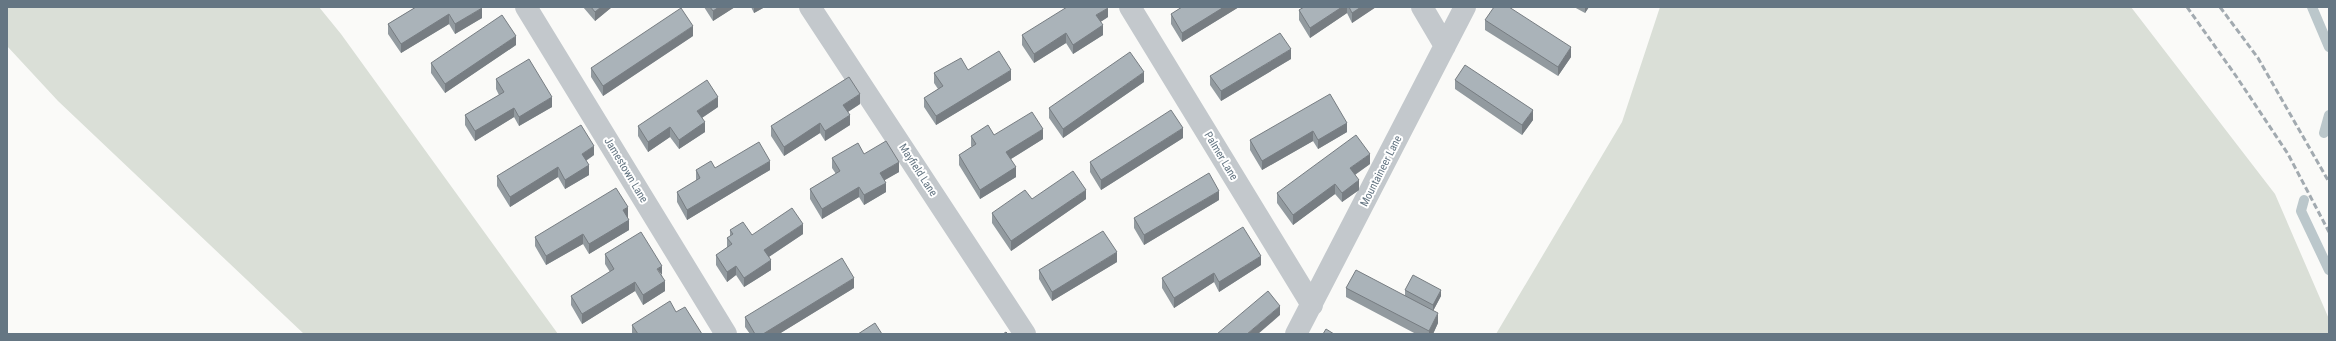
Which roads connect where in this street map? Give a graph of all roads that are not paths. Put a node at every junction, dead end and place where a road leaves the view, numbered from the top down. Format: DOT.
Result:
graph roads {
  1 [pos="526,7"];
  2 [pos="810,7"];
  3 [pos="1130,7"];
  4 [pos="1422,7"];
  5 [pos="1465,7"];
  6 [pos="1445,46"];
  7 [pos="1312,305"];
  8 [pos="726,334"];
  9 [pos="1025,334"];
  10 [pos="1296,334"];
  1 -- 8 [label="street, Jamestown Lane"];
  2 -- 9 [label="street, Mayfield Lane"];
  3 -- 7 [label="street, Palmer Lane"];
  4 -- 6 [label="street"];
  5 -- 6 [label="street, Mountaineer Lane"];
  6 -- 7 [label="street, Mountaineer Lane"];
  7 -- 10 [label="street, Mountaineer Lane"];
}
